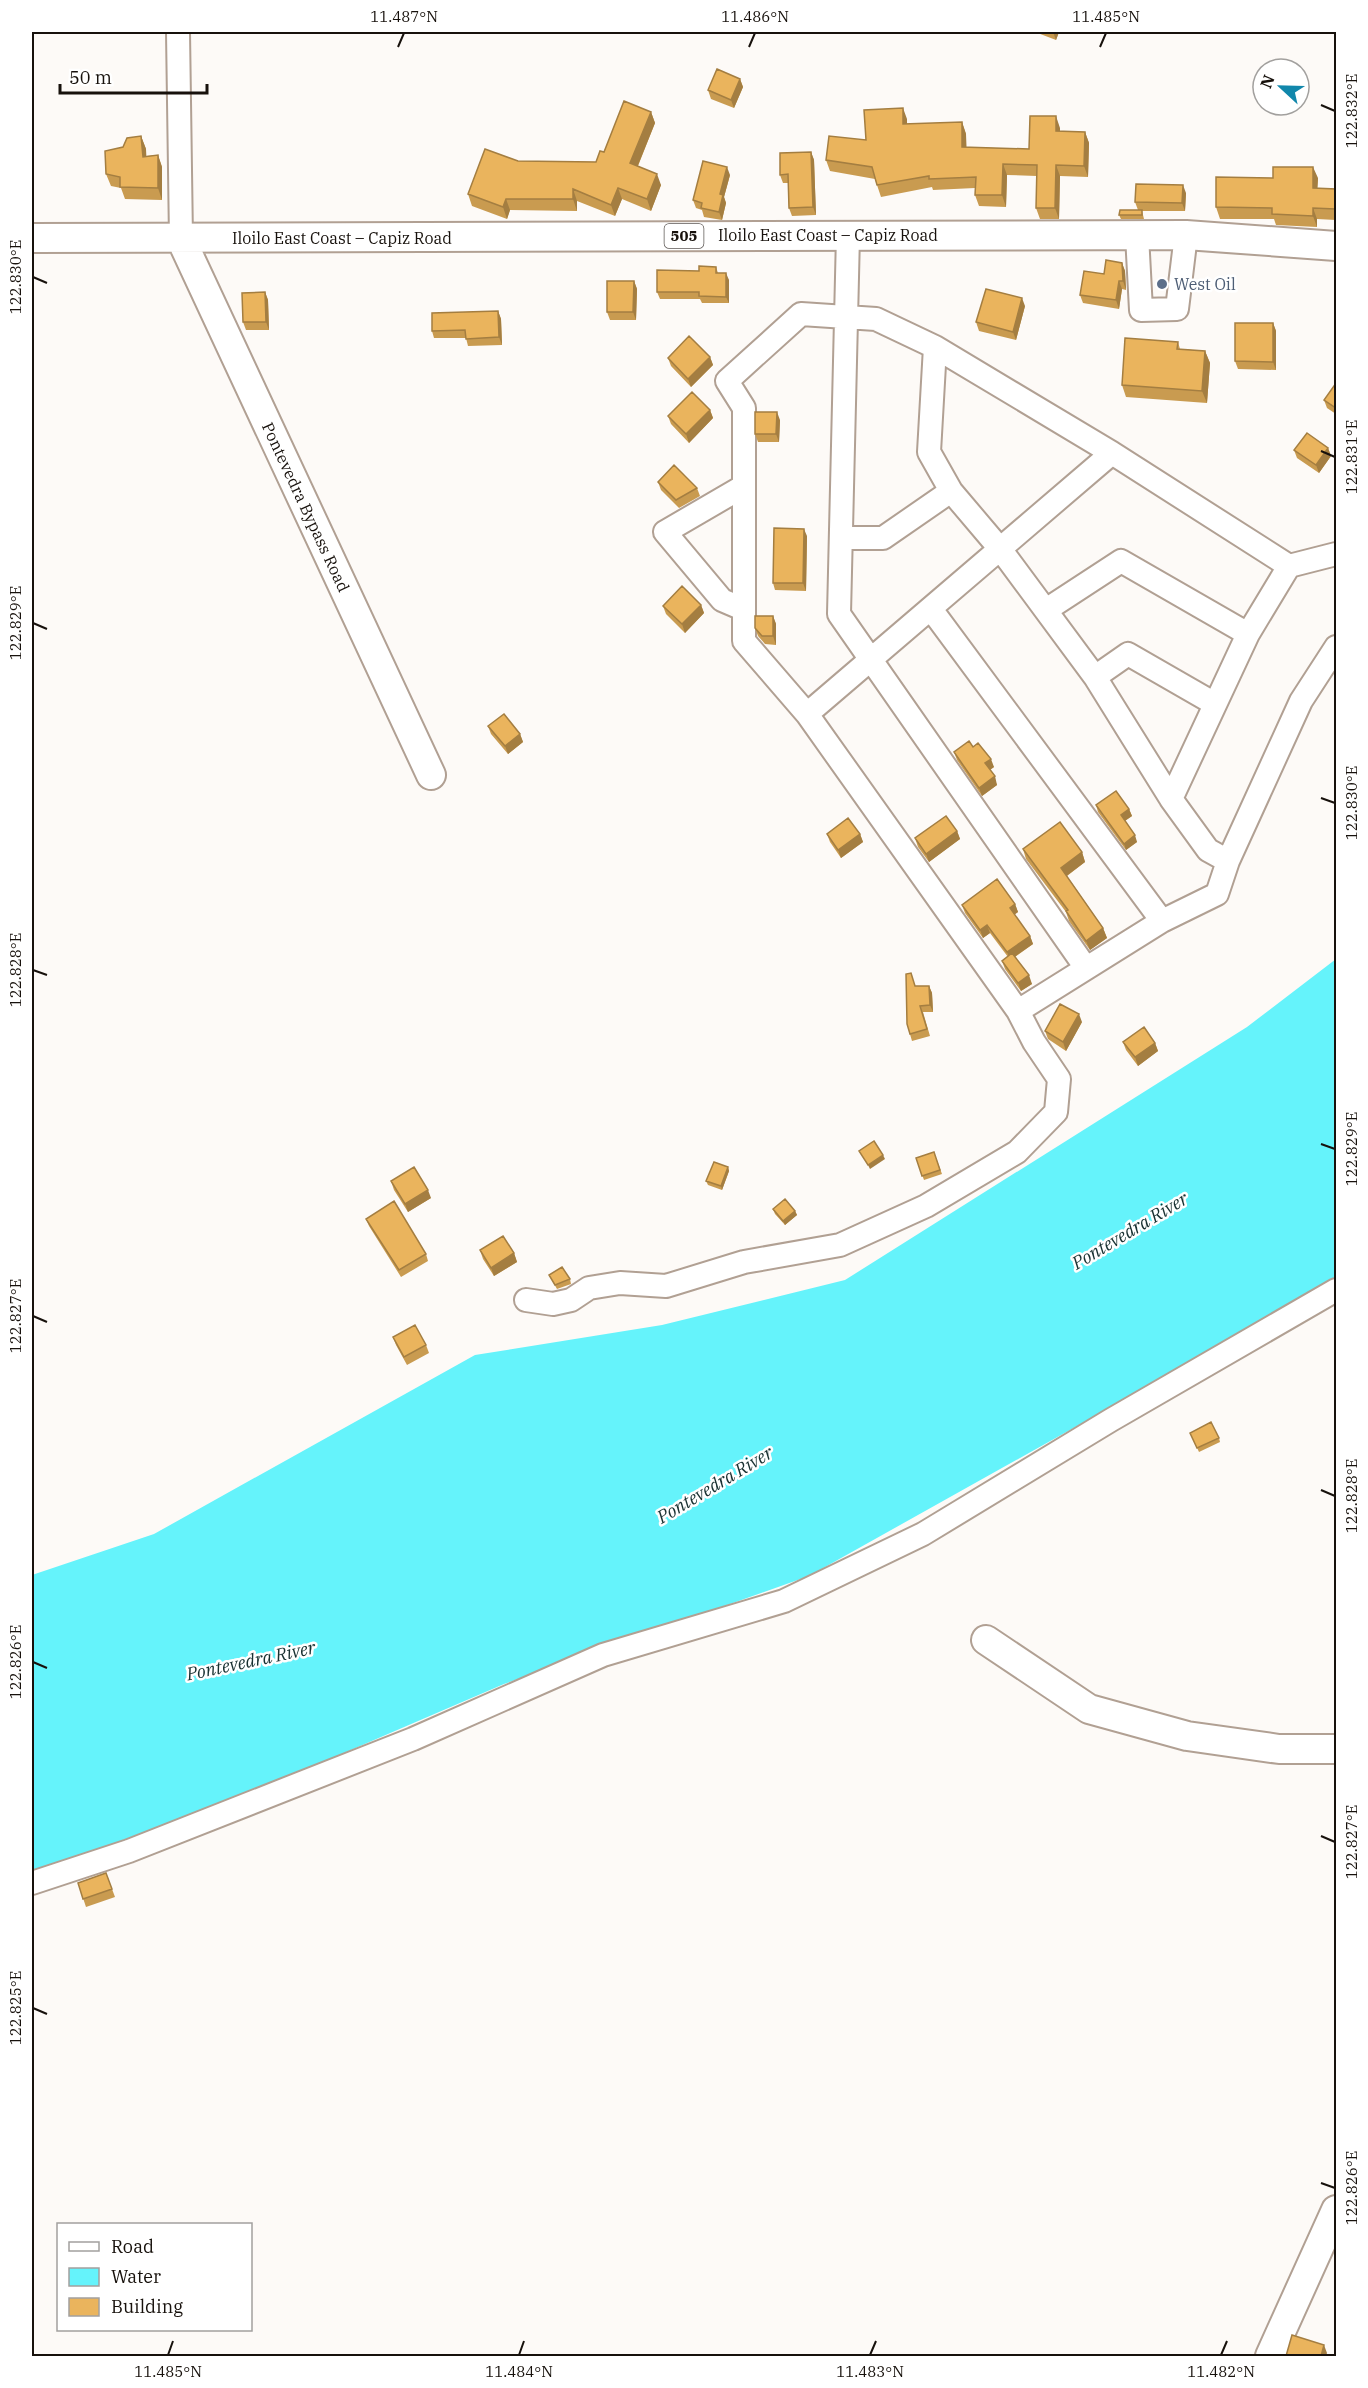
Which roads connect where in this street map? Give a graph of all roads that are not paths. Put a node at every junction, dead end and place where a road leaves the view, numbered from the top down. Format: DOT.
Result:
graph roads {
  1 [pos="178,32"];
  2 [pos="848,235"];
  3 [pos="1137,235"];
  4 [pos="1186,235"];
  5 [pos="32,238"];
  6 [pos="181,239"];
  7 [pos="1336,246"];
  8 [pos="846,317"];
  9 [pos="935,347"];
  10 [pos="1112,453"];
  11 [pos="744,486"];
  12 [pos="951,491"];
  13 [pos="841,538"];
  14 [pos="1001,550"];
  15 [pos="1336,554"];
  16 [pos="1289,566"];
  17 [pos="743,609"];
  18 [pos="931,609"];
  19 [pos="1046,610"];
  20 [pos="1248,634"];
  21 [pos="1336,647"];
  22 [pos="872,659"];
  23 [pos="1095,677"];
  24 [pos="1215,704"];
  25 [pos="807,714"];
  26 [pos="431,776"];
  27 [pos="1171,799"];
  28 [pos="1228,861"];
  29 [pos="1162,921"];
  30 [pos="1086,968"];
  31 [pos="1018,1011"];
  32 [pos="1336,1290"];
  33 [pos="526,1300"];
  34 [pos="986,1640"];
  35 [pos="1336,1749"];
  36 [pos="32,1883"];
  37 [pos="1336,2210"];
  38 [pos="1270,2356"];
  1 -- 6 [label="street"];
  2 -- 3 [label="main road, Iloilo East Coast – Capiz Road / 505"];
  2 -- 6 [label="main road, Iloilo East Coast – Capiz Road / 505"];
  2 -- 8 [label="street"];
  3 -- 4 [label="main road, Iloilo East Coast – Capiz Road / 505"];
  3 -- 4 [label="street"];
  4 -- 7 [label="main road, Iloilo East Coast – Capiz Road / 505"];
  5 -- 6 [label="main road, Iloilo East Coast – Capiz Road / 505"];
  6 -- 26 [label="main road, Pontevedra Bypass Road"];
  8 -- 9 [label="street"];
  8 -- 11 [label="street"];
  8 -- 13 [label="street"];
  9 -- 10 [label="street"];
  9 -- 12 [label="street"];
  10 -- 14 [label="street"];
  10 -- 16 [label="street"];
  11 -- 17 [label="street"];
  11 -- 17 [label="street"];
  12 -- 13 [label="street"];
  12 -- 14 [label="street"];
  13 -- 22 [label="street"];
  14 -- 18 [label="street"];
  14 -- 19 [label="street"];
  15 -- 16 [label="street"];
  16 -- 20 [label="street"];
  17 -- 25 [label="street"];
  18 -- 22 [label="street"];
  18 -- 29 [label="street"];
  19 -- 20 [label="street"];
  19 -- 23 [label="street"];
  20 -- 24 [label="street"];
  21 -- 28 [label="street"];
  22 -- 25 [label="street"];
  22 -- 30 [label="street"];
  23 -- 24 [label="street"];
  23 -- 27 [label="street"];
  24 -- 27 [label="street"];
  25 -- 31 [label="street"];
  27 -- 28 [label="street"];
  28 -- 29 [label="street"];
  29 -- 30 [label="street"];
  30 -- 31 [label="street"];
  31 -- 33 [label="street"];
  32 -- 36 [label="street"];
  34 -- 35 [label="main road"];
  37 -- 38 [label="main road"];
}
